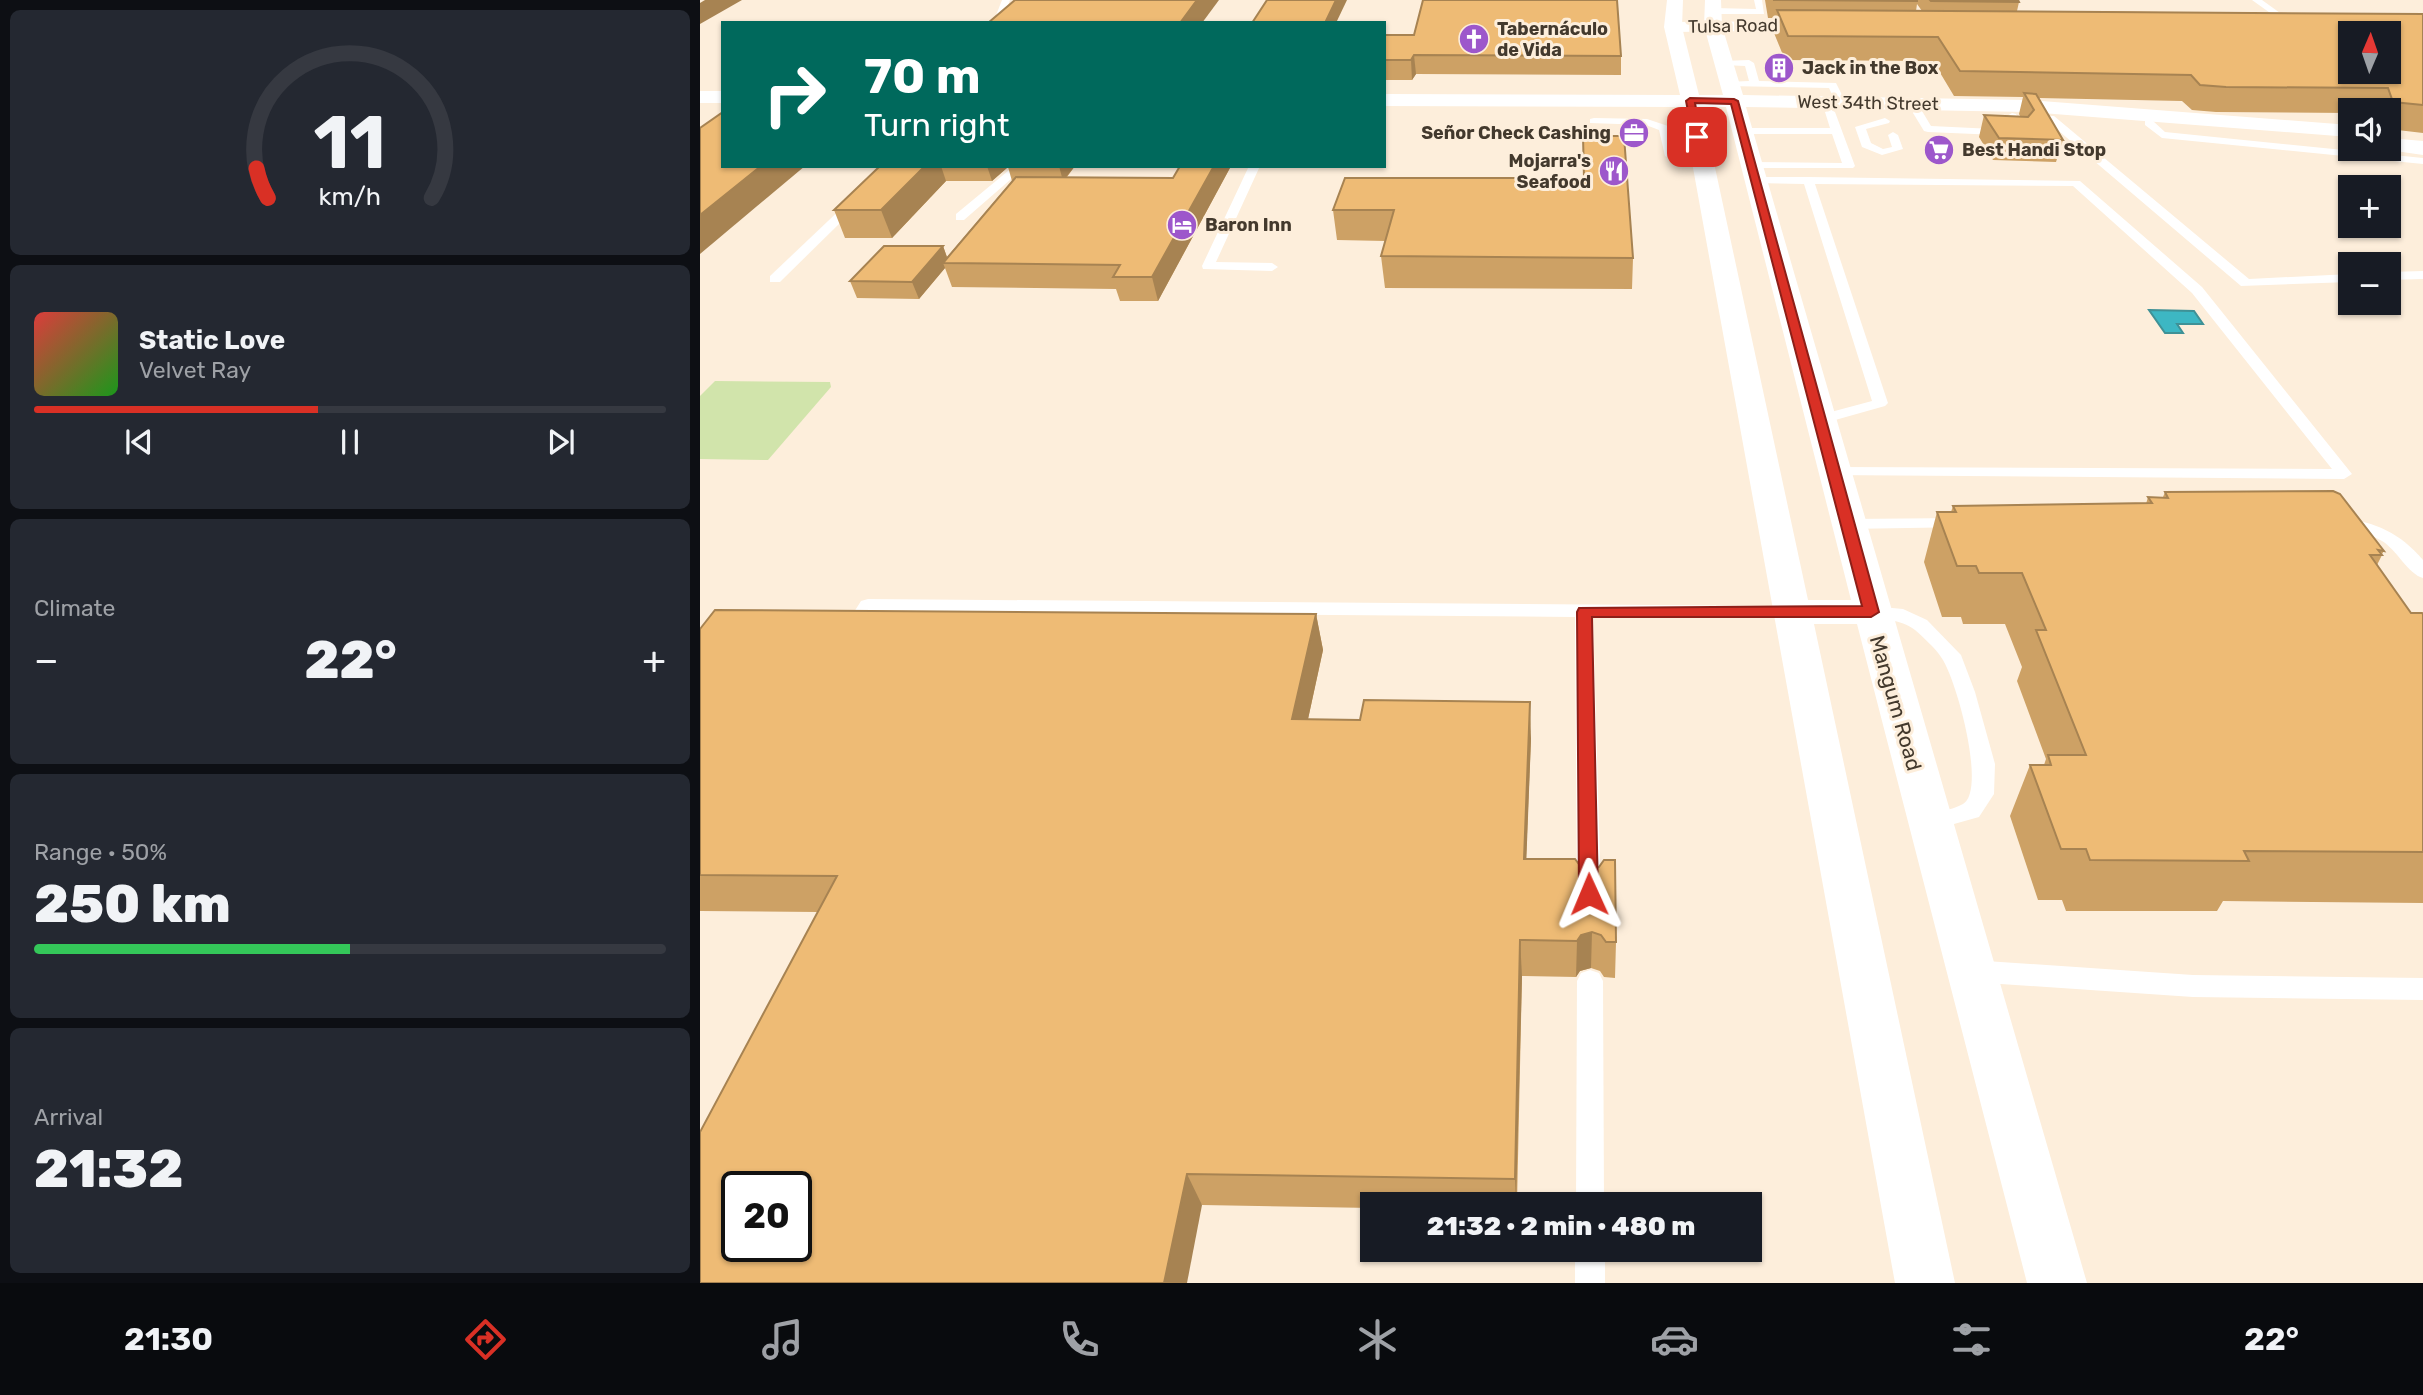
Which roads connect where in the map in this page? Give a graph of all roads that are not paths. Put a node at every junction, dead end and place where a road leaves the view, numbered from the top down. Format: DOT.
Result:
graph roads {
  1 [pos="1006,0"];
  2 [pos="1675,0"];
  3 [pos="1733,0"];
  4 [pos="1757,0"];
  5 [pos="2256,0"];
  6 [pos="1734,11"];
  7 [pos="1713,12"];
  8 [pos="998,21"];
  9 [pos="1842,26"];
  10 [pos="1673,27"];
  11 [pos="2260,29"];
  12 [pos="2304,29"];
  13 [pos="1726,63"];
  14 [pos="1755,84"];
  15 [pos="700,97"];
  16 [pos="721,97"];
  17 [pos="1386,100"];
  18 [pos="1692,106"];
  19 [pos="1735,107"];
  20 [pos="700,108"];
  21 [pos="721,108"];
  22 [pos="1386,110"];
  23 [pos="2030,114"];
  24 [pos="1836,116"];
  25 [pos="1594,121"];
  26 [pos="2149,123"];
  27 [pos="2338,130"];
  28 [pos="2401,135"];
  29 [pos="2423,138"];
  30 [pos="2338,139"];
  31 [pos="2401,145"];
  32 [pos="2423,148"];
  33 [pos="1670,156"];
  34 [pos="2423,161"];
  35 [pos="892,168"];
  36 [pos="1019,168"];
  37 [pos="1254,168"];
  38 [pos="1752,172"];
  39 [pos="1808,180"];
  40 [pos="960,217"];
  41 [pos="1716,237"];
  42 [pos="1771,237"];
  43 [pos="1272,267"];
  44 [pos="2423,275"];
  45 [pos="2401,276"];
  46 [pos="2338,278"];
  47 [pos="775,279"];
  48 [pos="1821,419"];
  49 [pos="1834,472"];
  50 [pos="2319,520"];
  51 [pos="1979,523"];
  52 [pos="1848,524"];
  53 [pos="2423,572"];
  54 [pos="1584,612"];
  55 [pos="1791,612"];
  56 [pos="1871,612"];
  57 [pos="826,625"];
  58 [pos="1929,822"];
  59 [pos="1589,894"];
  60 [pos="1970,971"];
  61 [pos="1590,981"];
  62 [pos="2423,989"];
  63 [pos="1590,1192"];
  64 [pos="1590,1262"];
  65 [pos="1590,1283"];
  66 [pos="1925,1283"];
  67 [pos="2056,1283"];
  1 -- 8 [label="lane"];
  2 -- 10 [label="main road"];
  3 -- 6 [label="lane"];
  4 -- 6 [label="lane"];
  5 -- 12 [label="lane"];
  6 -- 7 [label="lane"];
  7 -- 9 [label="main road, Tulsa Road"];
  7 -- 10 [label="main road, Tulsa Road"];
  7 -- 13 [label="main road, Mangum Road"];
  10 -- 18 [label="main road"];
  11 -- 12 [label="main road"];
  13 -- 14 [label="lane"];
  13 -- 19 [label="main road, Mangum Road"];
  14 -- 19 [label="lane"];
  14 -- 24 [label="lane"];
  15 -- 16 [label="main road"];
  17 -- 18 [label="main road, West 34th Street"];
  18 -- 19 [label="main road, West 34th Street"];
  18 -- 22 [label="main road, West 34th Street"];
  18 -- 41 [label="main road"];
  19 -- 24 [label="main road, West 34th Street"];
  19 -- 38 [label="main road, Mangum Road"];
  20 -- 21 [label="main road"];
  23 -- 24 [label="main road, West 34th Street"];
  23 -- 24 [label="main road, West 34th Street"];
  23 -- 26 [label="main road, West 34th Street"];
  23 -- 27 [label="main road, West 34th Street"];
  23 -- 46 [label="lane"];
  24 -- 38 [label="lane"];
  25 -- 33 [label="lane"];
  26 -- 30 [label="main road, West 34th Street"];
  26 -- 34 [label="lane"];
  28 -- 29 [label="main road"];
  31 -- 32 [label="main road"];
  35 -- 47 [label="lane"];
  36 -- 40 [label="lane"];
  37 -- 43 [label="lane"];
  38 -- 39 [label="lane"];
  38 -- 42 [label="main road, Mangum Road"];
  39 -- 48 [label="lane"];
  39 -- 49 [label="lane"];
  41 -- 42 [label="main road"];
  41 -- 55 [label="main road"];
  42 -- 48 [label="main road, Mangum Road"];
  44 -- 45 [label="lane"];
  48 -- 49 [label="main road, Mangum Road"];
  49 -- 52 [label="main road, Mangum Road"];
  50 -- 53 [label="lane"];
  51 -- 52 [label="lane"];
  52 -- 56 [label="main road, Mangum Road"];
  54 -- 55 [label="lane"];
  54 -- 57 [label="lane"];
  54 -- 59 [label="lane"];
  55 -- 56 [label="main road"];
  55 -- 66 [label="main road"];
  56 -- 58 [label="main road, Mangum Road"];
  56 -- 58 [label="lane"];
  58 -- 60 [label="main road, Mangum Road"];
  60 -- 62 [label="lane"];
  60 -- 67 [label="main road, Mangum Road"];
  61 -- 63 [label="lane"];
  64 -- 65 [label="lane"];
}
